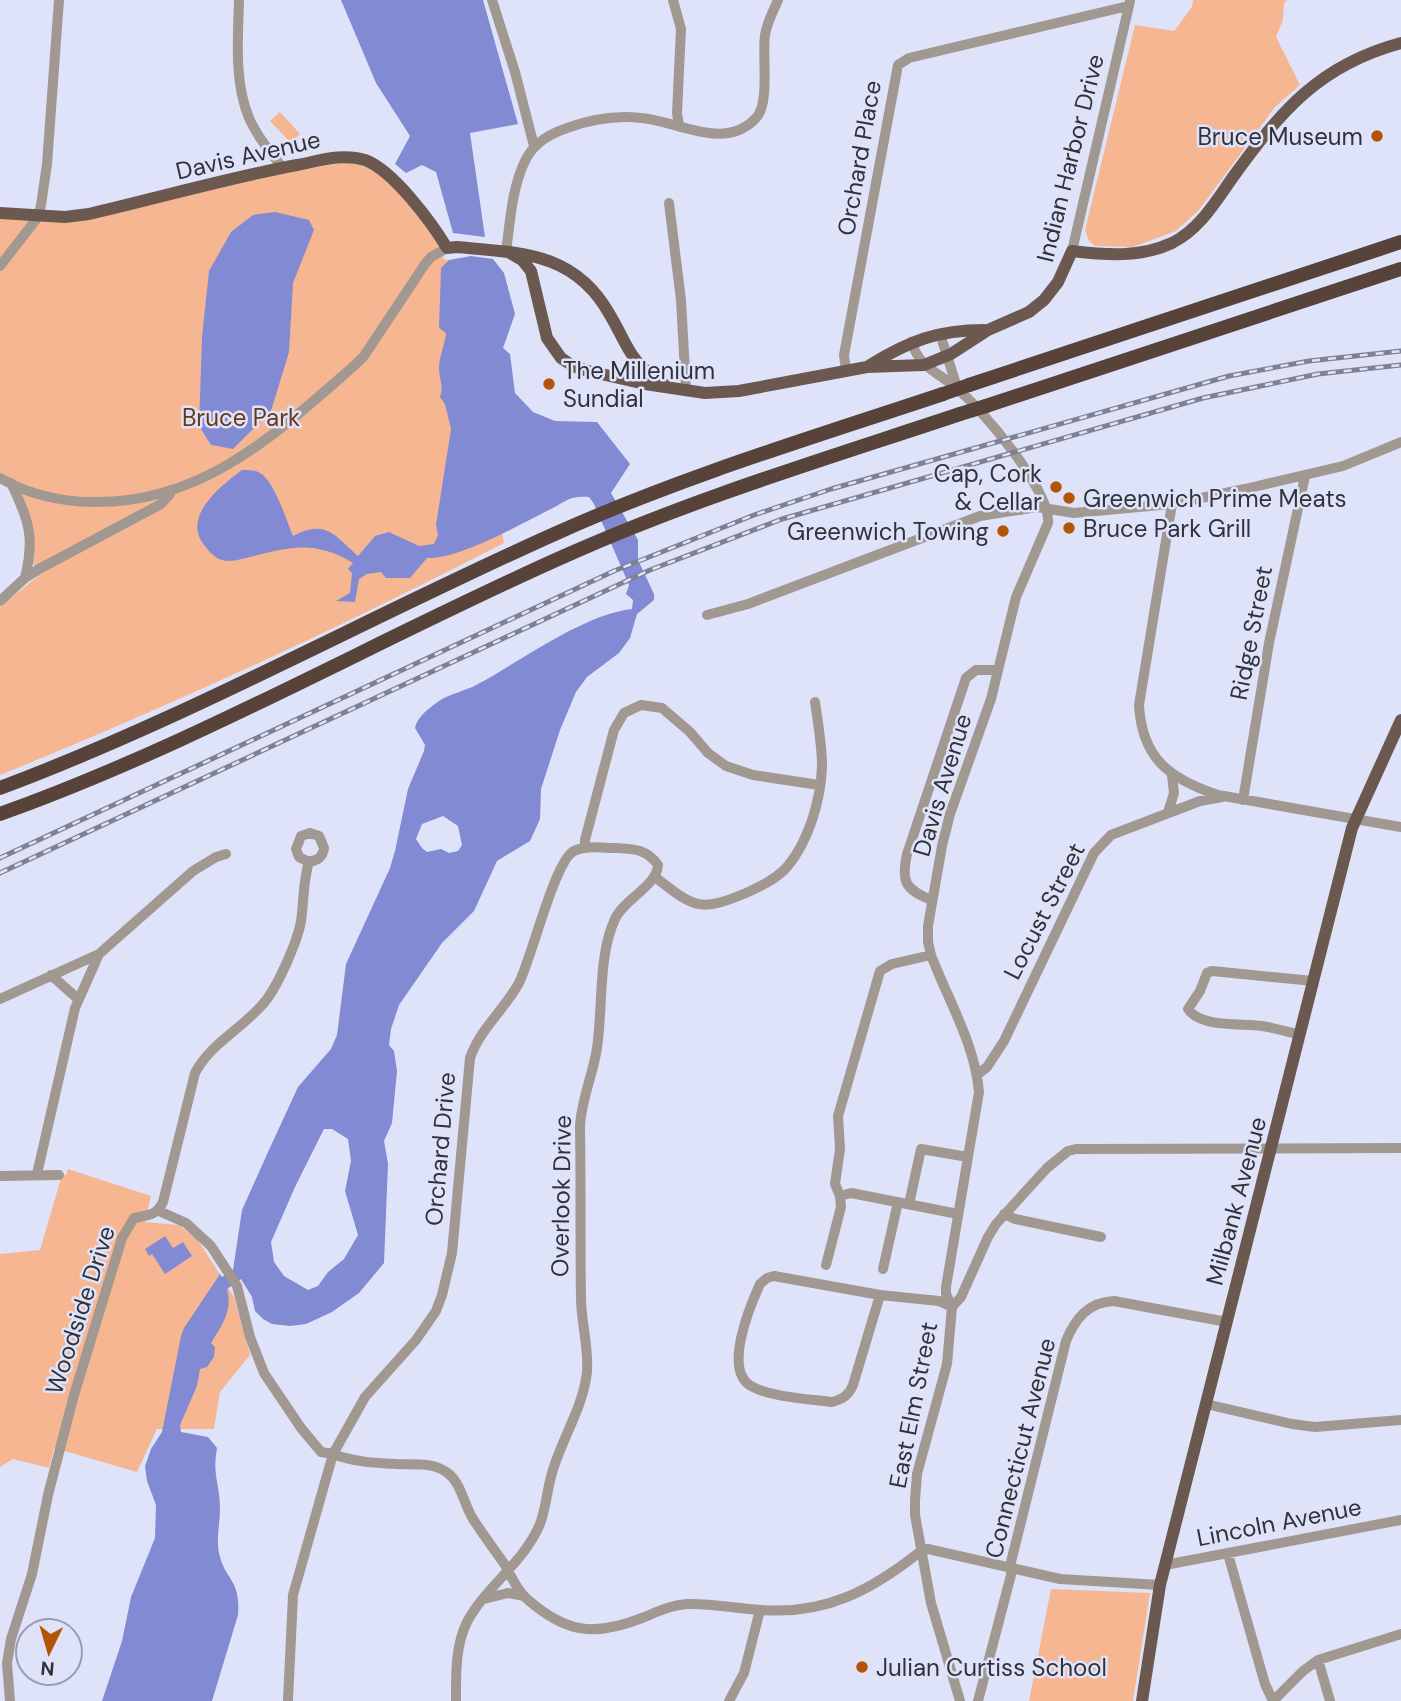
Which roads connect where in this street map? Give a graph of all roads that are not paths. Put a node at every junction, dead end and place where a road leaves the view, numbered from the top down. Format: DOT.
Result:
graph roads {
  1 [pos="59,0"];
  2 [pos="239,0"];
  3 [pos="492,0"];
  4 [pos="673,0"];
  5 [pos="778,0"];
  6 [pos="1129,3"];
  7 [pos="1401,43"];
  8 [pos="679,125"];
  9 [pos="534,146"];
  10 [pos="282,167"];
  11 [pos="669,203"];
  12 [pos="0,213"];
  13 [pos="38,217"];
  14 [pos="1401,235"];
  15 [pos="1401,242"];
  16 [pos="452,248"];
  17 [pos="1072,251"];
  18 [pos="508,253"];
  19 [pos="0,266"];
  20 [pos="1401,269"];
  21 [pos="1304,274"];
  22 [pos="988,330"];
  23 [pos="940,334"];
  24 [pos="911,342"];
  25 [pos="946,356"];
  26 [pos="924,365"];
  27 [pos="867,367"];
  28 [pos="846,370"];
  29 [pos="667,386"];
  30 [pos="956,389"];
  31 [pos="686,390"];
  32 [pos="1401,442"];
  33 [pos="1305,476"];
  34 [pos="0,478"];
  35 [pos="11,483"];
  36 [pos="173,491"];
  37 [pos="1171,504"];
  38 [pos="1048,508"];
  39 [pos="25,578"];
  40 [pos="0,601"];
  41 [pos="707,615"];
  42 [pos="998,670"];
  43 [pos="815,702"];
  44 [pos="1401,720"];
  45 [pos="1170,773"];
  46 [pos="819,785"];
  47 [pos="0,788"];
  48 [pos="1225,796"];
  49 [pos="1243,800"];
  50 [pos="1168,812"];
  51 [pos="0,814"];
  52 [pos="1355,819"];
  53 [pos="1401,827"];
  54 [pos="585,848"];
  55 [pos="226,854"];
  56 [pos="309,862"];
  57 [pos="655,877"];
  58 [pos="931,900"];
  59 [pos="99,954"];
  60 [pos="931,956"];
  61 [pos="51,975"];
  62 [pos="1314,981"];
  63 [pos="0,999"];
  64 [pos="78,999"];
  65 [pos="1300,1035"];
  66 [pos="977,1075"];
  67 [pos="1401,1148"];
  68 [pos="1272,1149"];
  69 [pos="968,1157"];
  70 [pos="37,1174"];
  71 [pos="59,1175"];
  72 [pos="0,1177"];
  73 [pos="840,1196"];
  74 [pos="904,1203"];
  75 [pos="159,1211"];
  76 [pos="958,1214"];
  77 [pos="1004,1214"];
  78 [pos="1101,1237"];
  79 [pos="826,1265"];
  80 [pos="883,1269"];
  81 [pos="880,1294"];
  82 [pos="952,1307"];
  83 [pos="1227,1322"];
  84 [pos="1206,1404"];
  85 [pos="1401,1420"];
  86 [pos="334,1454"];
  87 [pos="1401,1520"];
  88 [pos="921,1551"];
  89 [pos="1228,1554"];
  90 [pos="1165,1564"];
  91 [pos="1011,1568"];
  92 [pos="509,1572"];
  93 [pos="1160,1585"];
  94 [pos="523,1596"];
  95 [pos="484,1600"];
  96 [pos="760,1610"];
  97 [pos="1401,1634"];
  98 [pos="1318,1660"];
  99 [pos="10,1701"];
  100 [pos="288,1701"];
  101 [pos="456,1701"];
  102 [pos="729,1701"];
  103 [pos="960,1701"];
  104 [pos="978,1701"];
  105 [pos="1142,1701"];
  106 [pos="1273,1701"];
  107 [pos="1330,1701"];
  1 -- 13 [label="street"];
  2 -- 10 [label="street"];
  3 -- 9 [label="street"];
  4 -- 8 [label="street"];
  5 -- 8 [label="street"];
  6 -- 17 [label="street, Indian Harbor Drive"];
  6 -- 28 [label="street, Orchard Place"];
  7 -- 17 [label="main road"];
  8 -- 9 [label="street"];
  9 -- 18 [label="street"];
  10 -- 13 [label="main road, Davis Avenue"];
  10 -- 16 [label="main road, Davis Avenue"];
  11 -- 31 [label="street"];
  12 -- 13 [label="main road, Davis Avenue"];
  13 -- 19 [label="street"];
  14 -- 21 [label="highway"];
  15 -- 21 [label="highway"];
  16 -- 18 [label="main road"];
  16 -- 36 [label="street"];
  17 -- 22 [label="main road, Indian Harbor Drive"];
  18 -- 29 [label="main road"];
  18 -- 29 [label="main road"];
  20 -- 51 [label="highway, bridge"];
  21 -- 30 [label="highway"];
  22 -- 23 [label="main road, Indian Harbor Drive"];
  22 -- 25 [label="main road, Indian Harbor Drive"];
  23 -- 24 [label="main road"];
  23 -- 25 [label="street"];
  24 -- 26 [label="street"];
  24 -- 27 [label="main road"];
  25 -- 26 [label="main road"];
  25 -- 30 [label="street"];
  26 -- 27 [label="main road"];
  26 -- 30 [label="street"];
  27 -- 28 [label="main road"];
  28 -- 31 [label="main road"];
  29 -- 31 [label="main road"];
  30 -- 38 [label="street"];
  30 -- 47 [label="highway"];
  32 -- 33 [label="street"];
  33 -- 37 [label="street"];
  33 -- 49 [label="street, Ridge Street"];
  34 -- 35 [label="street"];
  35 -- 36 [label="street"];
  35 -- 39 [label="street"];
  36 -- 39 [label="street"];
  37 -- 38 [label="street"];
  37 -- 45 [label="street"];
  38 -- 41 [label="street"];
  38 -- 42 [label="street, Davis Avenue"];
  39 -- 40 [label="street"];
  42 -- 58 [label="street, Davis Avenue"];
  42 -- 58 [label="street"];
  43 -- 46 [label="street"];
  44 -- 52 [label="main road, Milbank Avenue"];
  45 -- 48 [label="street"];
  45 -- 50 [label="street"];
  46 -- 54 [label="street"];
  46 -- 57 [label="street"];
  48 -- 49 [label="street"];
  48 -- 50 [label="street, Locust Street"];
  49 -- 52 [label="street"];
  50 -- 66 [label="street, Locust Street"];
  52 -- 53 [label="street"];
  52 -- 62 [label="main road, Milbank Avenue"];
  54 -- 57 [label="street"];
  54 -- 86 [label="street, Orchard Drive"];
  55 -- 59 [label="street"];
  56 -- 75 [label="street"];
  57 -- 92 [label="street, Overlook Drive"];
  58 -- 60 [label="street, Davis Avenue"];
  59 -- 61 [label="street"];
  59 -- 64 [label="street"];
  60 -- 66 [label="street, Davis Avenue"];
  60 -- 73 [label="street"];
  61 -- 63 [label="street"];
  61 -- 64 [label="street"];
  62 -- 65 [label="main road, Milbank Avenue"];
  62 -- 65 [label="street"];
  64 -- 70 [label="street"];
  65 -- 68 [label="main road, Milbank Avenue"];
  66 -- 69 [label="street, Davis Avenue"];
  67 -- 68 [label="street, East Elm Street"];
  68 -- 77 [label="street, East Elm Street"];
  68 -- 83 [label="main road, Milbank Avenue"];
  69 -- 74 [label="street"];
  69 -- 76 [label="street, Davis Avenue"];
  70 -- 71 [label="street"];
  70 -- 72 [label="street"];
  73 -- 74 [label="street"];
  73 -- 79 [label="street"];
  74 -- 76 [label="street"];
  74 -- 80 [label="street"];
  75 -- 86 [label="street"];
  75 -- 99 [label="street, Woodside Drive"];
  76 -- 82 [label="street, Davis Avenue"];
  77 -- 78 [label="street"];
  77 -- 82 [label="street, East Elm Street"];
  81 -- 81 [label="street"];
  81 -- 82 [label="street"];
  82 -- 88 [label="street, East Elm Street"];
  83 -- 84 [label="main road, Milbank Avenue"];
  83 -- 91 [label="street, Connecticut Avenue"];
  84 -- 85 [label="street"];
  84 -- 90 [label="main road, Milbank Avenue"];
  86 -- 92 [label="street"];
  86 -- 100 [label="street, Orchard Drive"];
  87 -- 89 [label="street, Lincoln Avenue"];
  88 -- 91 [label="street"];
  88 -- 96 [label="street"];
  88 -- 103 [label="street, East Elm Street"];
  89 -- 90 [label="street, Lincoln Avenue"];
  89 -- 106 [label="street"];
  90 -- 93 [label="main road, Milbank Avenue"];
  91 -- 93 [label="street"];
  91 -- 104 [label="street, Connecticut Avenue"];
  92 -- 94 [label="street"];
  92 -- 95 [label="street, Overlook Drive"];
  93 -- 105 [label="main road, Milbank Avenue"];
  94 -- 95 [label="street"];
  94 -- 96 [label="street"];
  95 -- 101 [label="street, Overlook Drive"];
  96 -- 102 [label="street"];
  97 -- 98 [label="street"];
  98 -- 106 [label="street"];
  98 -- 107 [label="street"];
}
